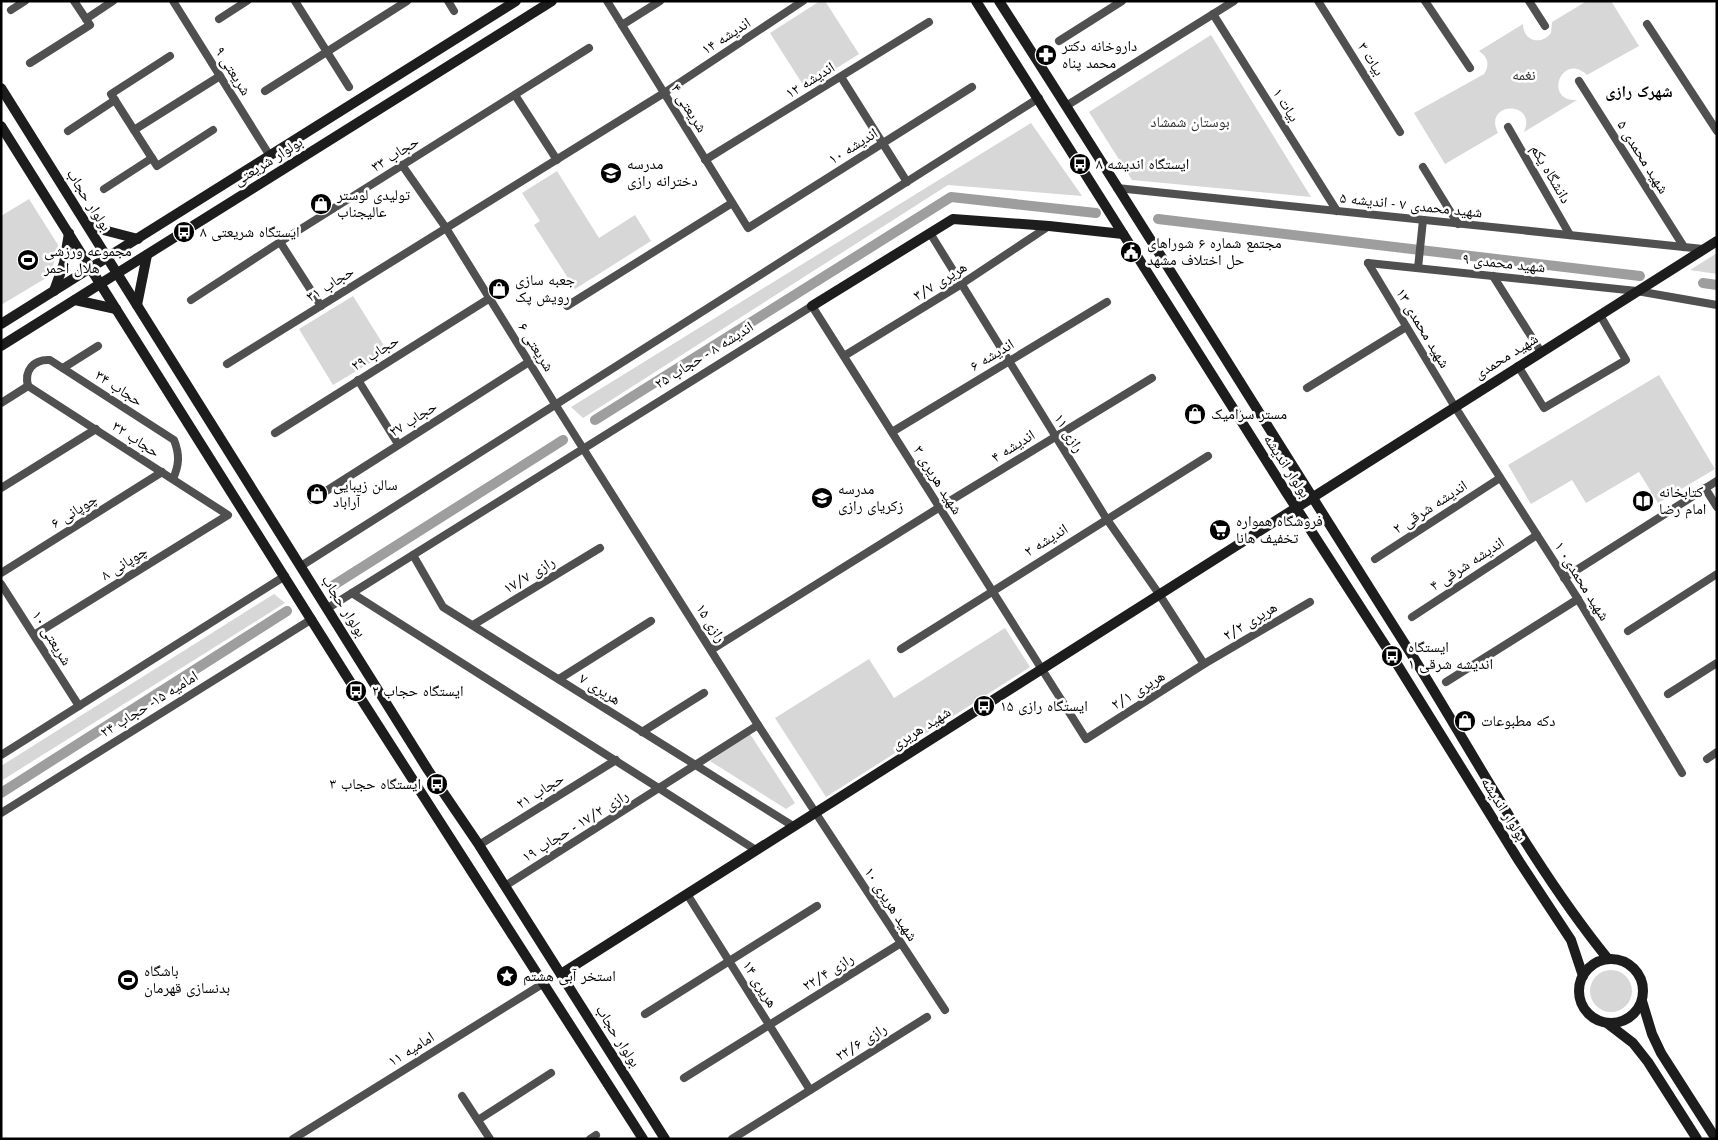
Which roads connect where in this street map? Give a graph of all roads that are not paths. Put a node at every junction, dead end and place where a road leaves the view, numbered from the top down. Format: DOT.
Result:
graph roads {
  1 [pos="25,1"];
  2 [pos="74,1"];
  3 [pos="114,1"];
  4 [pos="173,1"];
  5 [pos="247,1"];
  6 [pos="295,1"];
  7 [pos="407,1"];
  8 [pos="448,1"];
  9 [pos="516,1"];
  10 [pos="552,1"];
  11 [pos="607,1"];
  12 [pos="660,1"];
  13 [pos="976,1"];
  14 [pos="999,1"];
  15 [pos="1105,1"];
  16 [pos="1122,1"];
  17 [pos="1234,1"];
  18 [pos="1318,1"];
  19 [pos="1425,1"];
  20 [pos="1529,1"];
  21 [pos="798,3"];
  22 [pos="1110,9"];
  23 [pos="11,10"];
  24 [pos="454,11"];
  25 [pos="1213,14"];
  26 [pos="219,19"];
  27 [pos="88,22"];
  28 [pos="929,22"];
  29 [pos="1648,24"];
  30 [pos="622,25"];
  31 [pos="1544,26"];
  32 [pos="1059,41"];
  33 [pos="590,48"];
  34 [pos="327,52"];
  35 [pos="170,56"];
  36 [pos="30,63"];
  37 [pos="1470,68"];
  38 [pos="220,76"];
  39 [pos="841,77"];
  40 [pos="1579,82"];
  41 [pos="349,87"];
  42 [pos="972,87"];
  43 [pos="1,88"];
  44 [pos="265,91"];
  45 [pos="664,93"];
  46 [pos="515,95"];
  47 [pos="1039,98"];
  48 [pos="115,100"];
  49 [pos="1066,106"];
  50 [pos="1,126"];
  51 [pos="1508,127"];
  52 [pos="134,130"];
  53 [pos="213,130"];
  54 [pos="68,131"];
  55 [pos="1717,131"];
  56 [pos="1400,132"];
  57 [pos="882,143"];
  58 [pos="270,156"];
  59 [pos="152,158"];
  60 [pos="557,160"];
  61 [pos="706,160"];
  62 [pos="402,166"];
  63 [pos="1423,167"];
  64 [pos="907,182"];
  65 [pos="1117,188"];
  66 [pos="104,189"];
  67 [pos="732,203"];
  68 [pos="1336,211"];
  69 [pos="1423,220"];
  70 [pos="1458,224"];
  71 [pos="88,226"];
  72 [pos="1049,226"];
  73 [pos="446,228"];
  74 [pos="748,228"];
  75 [pos="930,233"];
  76 [pos="69,234"];
  77 [pos="1123,234"];
  78 [pos="1570,235"];
  79 [pos="138,239"];
  80 [pos="1717,241"];
  81 [pos="280,242"];
  82 [pos="1684,248"];
  83 [pos="1703,250"];
  84 [pos="148,255"];
  85 [pos="108,258"];
  86 [pos="1368,263"];
  87 [pos="90,268"];
  88 [pos="1418,268"];
  89 [pos="118,273"];
  90 [pos="1493,276"];
  91 [pos="100,284"];
  92 [pos="960,285"];
  93 [pos="54,291"];
  94 [pos="1637,291"];
  95 [pos="490,298"];
  96 [pos="75,300"];
  97 [pos="191,300"];
  98 [pos="1107,302"];
  99 [pos="137,305"];
  100 [pos="1717,305"];
  101 [pos="321,306"];
  102 [pos="566,306"];
  103 [pos="812,306"];
  104 [pos="116,309"];
  105 [pos="1600,315"];
  106 [pos="1,324"];
  107 [pos="1406,327"];
  108 [pos="1,346"];
  109 [pos="98,346"];
  110 [pos="1540,352"];
  111 [pos="844,356"];
  112 [pos="1008,361"];
  113 [pos="529,362"];
  114 [pos="227,364"];
  115 [pos="1518,366"];
  116 [pos="63,368"];
  117 [pos="1152,378"];
  118 [pos="358,380"];
  119 [pos="28,386"];
  120 [pos="1308,388"];
  121 [pos="1,403"];
  122 [pos="555,404"];
  123 [pos="1455,407"];
  124 [pos="96,429"];
  125 [pos="276,432"];
  126 [pos="892,432"];
  127 [pos="1055,436"];
  128 [pos="398,444"];
  129 [pos="584,448"];
  130 [pos="1208,456"];
  131 [pos="162,472"];
  132 [pos="1500,478"];
  133 [pos="173,479"];
  134 [pos="1717,481"];
  135 [pos="1,488"];
  136 [pos="1705,488"];
  137 [pos="1312,497"];
  138 [pos="312,500"];
  139 [pos="940,507"];
  140 [pos="1296,507"];
  141 [pos="1717,507"];
  142 [pos="228,514"];
  143 [pos="1106,518"];
  144 [pos="1537,535"];
  145 [pos="600,548"];
  146 [pos="413,555"];
  147 [pos="1375,559"];
  148 [pos="301,566"];
  149 [pos="1,573"];
  150 [pos="1717,574"];
  151 [pos="284,576"];
  152 [pos="1564,578"];
  153 [pos="1,584"];
  154 [pos="992,590"];
  155 [pos="352,593"];
  156 [pos="1159,594"];
  157 [pos="1578,599"];
  158 [pos="1310,602"];
  159 [pos="328,608"];
  160 [pos="1412,617"];
  161 [pos="312,619"];
  162 [pos="651,621"];
  163 [pos="472,625"];
  164 [pos="1628,631"];
  165 [pos="34,635"];
  166 [pos="900,648"];
  167 [pos="712,650"];
  168 [pos="1717,663"];
  169 [pos="1204,664"];
  170 [pos="1042,669"];
  171 [pos="559,679"];
  172 [pos="1446,682"];
  173 [pos="704,693"];
  174 [pos="1668,694"];
  175 [pos="78,706"];
  176 [pos="758,725"];
  177 [pos="642,732"];
  178 [pos="1086,739"];
  179 [pos="1717,752"];
  180 [pos="1,755"];
  181 [pos="1707,759"];
  182 [pos="616,760"];
  183 [pos="695,765"];
  184 [pos="428,770"];
  185 [pos="1682,773"];
  186 [pos="413,779"];
  187 [pos="660,789"];
  188 [pos="1,813"];
  189 [pos="815,813"];
  190 [pos="793,826"];
  191 [pos="479,845"];
  192 [pos="756,850"];
  193 [pos="505,886"];
  194 [pos="687,894"];
  195 [pos="817,906"];
  196 [pos="900,943"];
  197 [pos="1608,959"];
  198 [pos="729,962"];
  199 [pos="561,974"];
  200 [pos="1583,976"];
  201 [pos="544,983"];
  202 [pos="1642,1001"];
  203 [pos="945,1010"];
  204 [pos="645,1014"];
  205 [pos="927,1017"];
  206 [pos="1607,1023"];
  207 [pos="769,1025"];
  208 [pos="551,1072"];
  209 [pos="684,1078"];
  210 [pos="810,1090"];
  211 [pos="462,1096"];
  212 [pos="478,1120"];
  213 [pos="293,1139"];
  214 [pos="490,1139"];
  215 [pos="643,1139"];
  216 [pos="664,1139"];
  217 [pos="732,1139"];
  218 [pos="1697,1139"];
  219 [pos="1716,1139"];
  1 -- 23 [label="street"];
  2 -- 27 [label="street"];
  3 -- 27 [label="street"];
  4 -- 38 [label="street, شریعتی ۹"];
  5 -- 26 [label="street"];
  6 -- 34 [label="street"];
  7 -- 34 [label="street"];
  8 -- 24 [label="street"];
  9 -- 58 [label="main road, بولوار شریعتی"];
  10 -- 84 [label="main road, بولوار شریعتی"];
  11 -- 30 [label="street, شریعتی ۴"];
  12 -- 30 [label="street"];
  13 -- 47 [label="main road, بولوار اندیشه"];
  14 -- 49 [label="main road, بولوار اندیشه"];
  15 -- 22 [label="street"];
  16 -- 22 [label="street"];
  17 -- 25 [label="street"];
  18 -- 56 [label="street, بیات ۳"];
  19 -- 37 [label="street"];
  20 -- 31 [label="street"];
  21 -- 45 [label="street, اندیشه ۱۴"];
  22 -- 32 [label="street"];
  25 -- 49 [label="street"];
  25 -- 68 [label="street, بیات ۱"];
  27 -- 36 [label="street"];
  28 -- 39 [label="street, اندیشه ۱۲"];
  29 -- 55 [label="street"];
  30 -- 45 [label="street, شریعتی ۴"];
  33 -- 46 [label="street, حجاب ۳۳"];
  34 -- 41 [label="street"];
  34 -- 44 [label="street"];
  35 -- 48 [label="street"];
  38 -- 52 [label="street"];
  38 -- 58 [label="street, شریعتی ۹"];
  39 -- 57 [label="street"];
  39 -- 61 [label="street, اندیشه ۱۲"];
  40 -- 82 [label="street, شهید محمدی ۵"];
  42 -- 57 [label="street, اندیشه ۱۰"];
  43 -- 71 [label="main road, بولوار حجاب"];
  45 -- 60 [label="street, اندیشه ۱۴"];
  45 -- 61 [label="street, شریعتی ۴"];
  46 -- 60 [label="street"];
  46 -- 62 [label="street, حجاب ۳۳"];
  47 -- 64 [label="street"];
  47 -- 77 [label="main road, بولوار اندیشه"];
  48 -- 52 [label="street"];
  48 -- 54 [label="street"];
  49 -- 65 [label="main road, بولوار اندیشه"];
  50 -- 76 [label="main road"];
  51 -- 78 [label="street, دانشگاه یکم"];
  52 -- 59 [label="street"];
  53 -- 59 [label="street"];
  57 -- 64 [label="street"];
  57 -- 74 [label="street, اندیشه ۱۰"];
  58 -- 79 [label="main road, بولوار شریعتی"];
  59 -- 66 [label="street"];
  60 -- 73 [label="street, حجاب ۳۱"];
  61 -- 67 [label="street, شریعتی ۴"];
  62 -- 73 [label="street, شریعتی ۶"];
  62 -- 81 [label="street, حجاب ۳۳"];
  63 -- 70 [label="street"];
  64 -- 122 [label="street"];
  65 -- 68 [label="street, شهید محمدی ۷ - اندیشه ۵"];
  65 -- 137 [label="main road, بولوار اندیشه"];
  67 -- 74 [label="street, شریعتی ۴"];
  67 -- 102 [label="street"];
  68 -- 69 [label="street, شهید محمدی ۷ - اندیشه ۵"];
  69 -- 70 [label="street, شهید محمدی ۷ - اندیشه ۵"];
  69 -- 88 [label="street"];
  70 -- 78 [label="street, شهید محمدی ۷ - اندیشه ۵"];
  71 -- 79 [label="main road"];
  71 -- 85 [label="main road, بولوار حجاب"];
  72 -- 75 [label="main road, اندیشه ۸ - حجاب ۲۵"];
  72 -- 77 [label="main road, اندیشه ۸ - حجاب ۲۵"];
  72 -- 92 [label="street, هریری ۳/۷"];
  73 -- 95 [label="street, شریعتی ۶"];
  73 -- 101 [label="street, حجاب ۳۱"];
  75 -- 92 [label="street, رازی ۱۱"];
  75 -- 103 [label="main road, اندیشه ۸ - حجاب ۲۵"];
  76 -- 87 [label="main road"];
  76 -- 93 [label="main road"];
  77 -- 140 [label="main road, بولوار اندیشه"];
  78 -- 82 [label="street, شهید محمدی ۷ - اندیشه ۵"];
  79 -- 85 [label="main road, بولوار شریعتی"];
  80 -- 83 [label="main road, شهید محمدی"];
  81 -- 97 [label="street, حجاب ۳۳"];
  81 -- 101 [label="street"];
  82 -- 83 [label="street, شهید محمدی ۷ - اندیشه ۵"];
  83 -- 94 [label="main road, شهید محمدی"];
  84 -- 89 [label="main road, بولوار شریعتی"];
  84 -- 99 [label="main road"];
  85 -- 87 [label="main road, بولوار شریعتی"];
  85 -- 89 [label="main road, بولوار حجاب"];
  86 -- 88 [label="street, شهید محمدی ۹"];
  86 -- 107 [label="street, شهید محمدی ۱۳"];
  87 -- 91 [label="main road"];
  87 -- 93 [label="main road, بولوار شریعتی"];
  88 -- 90 [label="street, شهید محمدی ۹"];
  89 -- 91 [label="main road, بولوار شریعتی"];
  89 -- 99 [label="main road, بولوار حجاب"];
  90 -- 94 [label="street, شهید محمدی ۹"];
  90 -- 110 [label="street"];
  91 -- 96 [label="main road, بولوار شریعتی"];
  91 -- 104 [label="main road"];
  92 -- 111 [label="street, هریری ۳/۷"];
  92 -- 112 [label="street, رازی ۱۱"];
  93 -- 106 [label="main road, بولوار شریعتی"];
  94 -- 100 [label="street, شهید محمدی ۹"];
  94 -- 105 [label="main road, شهید محمدی"];
  95 -- 113 [label="street, شریعتی ۶"];
  95 -- 118 [label="street, حجاب ۲۹"];
  96 -- 104 [label="main road"];
  96 -- 108 [label="main road, بولوار شریعتی"];
  98 -- 112 [label="street, اندیشه ۶"];
  99 -- 148 [label="main road, بولوار حجاب"];
  101 -- 114 [label="street, حجاب ۳۱"];
  103 -- 111 [label="street, شهید هریری ۳"];
  103 -- 129 [label="street, اندیشه ۸ - حجاب ۲۵"];
  104 -- 151 [label="main road"];
  105 -- 110 [label="main road, شهید محمدی"];
  105 -- 115 [label="street"];
  107 -- 120 [label="street"];
  107 -- 123 [label="street, شهید محمدی ۱۳"];
  109 -- 116 [label="street"];
  110 -- 115 [label="main road, شهید محمدی"];
  111 -- 126 [label="street, شهید هریری ۳"];
  112 -- 126 [label="street, اندیشه ۶"];
  112 -- 127 [label="street, رازی ۱۱"];
  113 -- 122 [label="street, شریعتی ۶"];
  113 -- 128 [label="street, حجاب ۲۷"];
  115 -- 123 [label="main road, شهید محمدی"];
  116 -- 119 [label="street, حجاب ۳۴"];
  116 -- 133 [label="street, حجاب ۳۴"];
  117 -- 127 [label="street, اندیشه ۴"];
  118 -- 125 [label="street, حجاب ۲۹"];
  118 -- 128 [label="street"];
  119 -- 121 [label="street"];
  119 -- 124 [label="street, حجاب ۳۲"];
  122 -- 129 [label="street, شریعتی ۶"];
  122 -- 148 [label="street"];
  123 -- 132 [label="street, شهید محمدی۰ ۱"];
  123 -- 137 [label="main road, شهید محمدی"];
  124 -- 131 [label="street, حجاب ۳۲"];
  124 -- 135 [label="street"];
  126 -- 139 [label="street, شهید هریری ۳"];
  127 -- 139 [label="street, اندیشه ۴"];
  127 -- 143 [label="street, رازی ۱۱"];
  128 -- 138 [label="street, حجاب ۲۷"];
  129 -- 146 [label="street, اندیشه ۸ - حجاب ۲۵"];
  129 -- 167 [label="street, رازی ۱۵"];
  130 -- 143 [label="street, اندیشه ۲"];
  131 -- 133 [label="street, حجاب ۳۲"];
  131 -- 149 [label="street, چوپانی ۶"];
  132 -- 144 [label="street, شهید محمدی۰ ۱"];
  132 -- 147 [label="street, اندیشه شرقی ۲"];
  133 -- 142 [label="street, حجاب ۳۲"];
  134 -- 136 [label="street"];
  136 -- 141 [label="street"];
  136 -- 152 [label="street"];
  137 -- 140 [label="main road, شهید محمدی"];
  137 -- 197 [label="main road, بولوار اندیشه"];
  139 -- 154 [label="street, شهید هریری ۳"];
  139 -- 167 [label="street, اندیشه ۴"];
  140 -- 156 [label="main road, شهید هریری"];
  140 -- 200 [label="main road, بولوار اندیشه"];
  142 -- 165 [label="street, چوپانی ۸"];
  143 -- 154 [label="street, اندیشه ۲"];
  143 -- 156 [label="street, رازی ۱۱"];
  144 -- 152 [label="street, شهید محمدی۰ ۱"];
  144 -- 160 [label="street, اندیشه شرقی ۴"];
  145 -- 163 [label="street, رازی ۱۷/۷"];
  146 -- 155 [label="street, اندیشه ۸ - حجاب ۲۵"];
  146 -- 163 [label="street, هریری ۷"];
  148 -- 159 [label="main road, بولوار حجاب"];
  150 -- 164 [label="street"];
  151 -- 161 [label="main road"];
  151 -- 175 [label="street"];
  152 -- 157 [label="street, شهید محمدی۰ ۱"];
  153 -- 165 [label="street, شریعتی ۱۰"];
  154 -- 166 [label="street, اندیشه ۲"];
  154 -- 170 [label="street, شهید هریری ۳"];
  155 -- 159 [label="street, اندیشه ۸ - حجاب ۲۵"];
  155 -- 182 [label="street"];
  156 -- 169 [label="street, رازی ۱۱"];
  156 -- 170 [label="main road, شهید هریری"];
  157 -- 172 [label="street"];
  157 -- 185 [label="street, شهید محمدی۰ ۱"];
  158 -- 169 [label="street, هریری ۲/۲"];
  159 -- 184 [label="main road, بولوار حجاب"];
  161 -- 186 [label="main road"];
  161 -- 188 [label="street, امامیه ۱۵- حجاب ۲۴"];
  162 -- 171 [label="street"];
  163 -- 171 [label="street, هریری ۷"];
  165 -- 175 [label="street, شریعتی ۱۰"];
  167 -- 176 [label="street, رازی ۱۵"];
  168 -- 174 [label="street"];
  169 -- 178 [label="street, هریری ۲/۱"];
  170 -- 178 [label="street, شهید هریری ۳"];
  170 -- 189 [label="main road, شهید هریری"];
  171 -- 177 [label="street, هریری ۷"];
  173 -- 177 [label="street"];
  175 -- 180 [label="street"];
  176 -- 183 [label="street, رازی ۱۷/۲ - حجاب ۱۹"];
  176 -- 189 [label="street, رازی ۱۵"];
  177 -- 183 [label="street, هریری ۷"];
  179 -- 181 [label="street"];
  182 -- 187 [label="street"];
  182 -- 191 [label="street, حجاب ۲۱"];
  183 -- 187 [label="street, رازی ۱۷/۲ - حجاب ۱۹"];
  183 -- 190 [label="street, هریری ۷"];
  184 -- 186 [label="main road"];
  184 -- 191 [label="main road, بولوار حجاب"];
  186 -- 201 [label="main road"];
  187 -- 192 [label="street"];
  187 -- 193 [label="street, رازی ۱۷/۲ - حجاب ۱۹"];
  189 -- 190 [label="main road, شهید هریری"];
  189 -- 196 [label="street, شهید هریری ۱۰"];
  190 -- 192 [label="main road, شهید هریری"];
  191 -- 193 [label="main road, بولوار حجاب"];
  192 -- 194 [label="main road, شهید هریری"];
  193 -- 199 [label="main road, بولوار حجاب"];
  194 -- 198 [label="street, هریری ۱۴"];
  194 -- 199 [label="main road, شهید هریری"];
  195 -- 198 [label="street"];
  196 -- 203 [label="street, شهید هریری ۱۰"];
  196 -- 207 [label="street, رازی ۲۲/۴"];
  197 -- 200 [label="main road"];
  197 -- 202 [label="main road"];
  198 -- 204 [label="street"];
  198 -- 207 [label="street, هریری ۱۴"];
  199 -- 216 [label="main road, بولوار حجاب"];
  200 -- 206 [label="main road"];
  201 -- 213 [label="street, امامیه ۱۱"];
  201 -- 215 [label="main road"];
  202 -- 206 [label="main road"];
  202 -- 219 [label="main road"];
  205 -- 210 [label="street, رازی ۲۲/۶"];
  206 -- 218 [label="main road"];
  207 -- 209 [label="street, رازی ۲۲/۴"];
  207 -- 210 [label="street, هریری ۱۴"];
  208 -- 212 [label="street"];
  210 -- 217 [label="street, رازی ۲۲/۶"];
  211 -- 212 [label="street"];
  212 -- 214 [label="street"];
}
